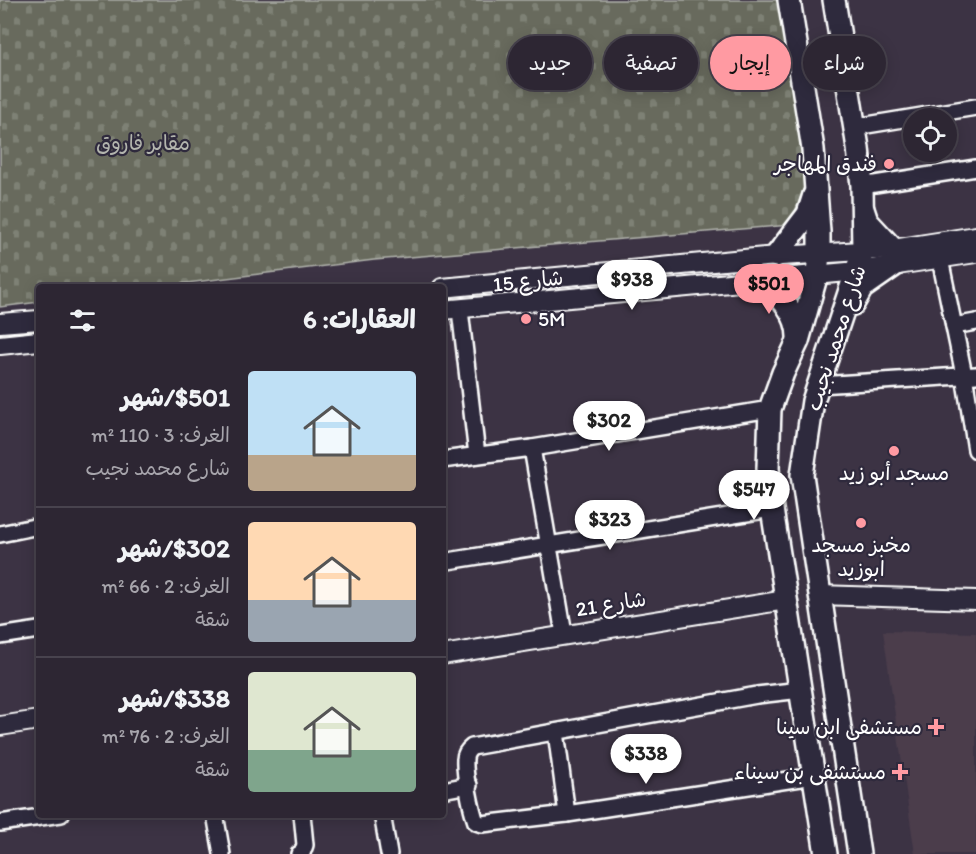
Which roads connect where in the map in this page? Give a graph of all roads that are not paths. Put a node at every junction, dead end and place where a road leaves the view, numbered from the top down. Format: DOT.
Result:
graph roads {
  1 [pos="789,0"];
  2 [pos="834,0"];
  3 [pos="976,107"];
  4 [pos="855,127"];
  5 [pos="976,168"];
  6 [pos="816,189"];
  7 [pos="861,194"];
  8 [pos="976,236"];
  9 [pos="976,253"];
  10 [pos="776,256"];
  11 [pos="894,257"];
  12 [pos="940,259"];
  13 [pos="861,261"];
  14 [pos="818,263"];
  15 [pos="763,280"];
  16 [pos="446,288"];
  17 [pos="451,310"];
  18 [pos="36,320"];
  19 [pos="976,322"];
  20 [pos="0,323"];
  21 [pos="954,326"];
  22 [pos="836,330"];
  23 [pos="36,341"];
  24 [pos="798,341"];
  25 [pos="0,345"];
  26 [pos="970,375"];
  27 [pos="819,385"];
  28 [pos="770,409"];
  29 [pos="532,448"];
  30 [pos="976,450"];
  31 [pos="477,455"];
  32 [pos="446,459"];
  33 [pos="772,509"];
  34 [pos="36,527"];
  35 [pos="0,534"];
  36 [pos="549,544"];
  37 [pos="446,561"];
  38 [pos="819,595"];
  39 [pos="786,600"];
  40 [pos="976,600"];
  41 [pos="36,630"];
  42 [pos="564,634"];
  43 [pos="0,636"];
  44 [pos="446,654"];
  45 [pos="801,690"];
  46 [pos="36,720"];
  47 [pos="0,726"];
  48 [pos="556,732"];
  49 [pos="814,776"];
  50 [pos="469,785"];
  51 [pos="446,789"];
  52 [pos="567,814"];
  53 [pos="36,818"];
  54 [pos="216,818"];
  55 [pos="304,818"];
  56 [pos="383,818"];
  57 [pos="0,823"];
  58 [pos="222,854"];
  59 [pos="299,854"];
  60 [pos="389,854"];
  61 [pos="826,854"];
  62 [pos="859,854"];
  1 -- 6 [label="main road, شارع محمد نجيب"];
  2 -- 4 [label="main road, شارع محمد نجيب"];
  3 -- 4 [label="street"];
  4 -- 7 [label="main road, شارع محمد نجيب"];
  5 -- 7 [label="street"];
  6 -- 10 [label="main road"];
  6 -- 14 [label="main road, شارع محمد نجيب"];
  7 -- 11 [label="main road"];
  7 -- 13 [label="main road, شارع محمد نجيب"];
  8 -- 11 [label="street, شارع 15"];
  9 -- 12 [label="street, شارع 15"];
  10 -- 14 [label="street, شارع 15"];
  10 -- 16 [label="street, شارع 15"];
  11 -- 12 [label="street, شارع 15"];
  11 -- 13 [label="street, شارع 15"];
  11 -- 22 [label="main road"];
  12 -- 21 [label="street"];
  13 -- 14 [label="street, شارع 15"];
  13 -- 22 [label="main road, شارع محمد نجيب"];
  14 -- 15 [label="street, شارع 15"];
  14 -- 24 [label="main road, شارع محمد نجيب"];
  15 -- 17 [label="street, شارع 15"];
  15 -- 24 [label="main road"];
  17 -- 31 [label="street"];
  18 -- 20 [label="street"];
  19 -- 21 [label="street"];
  21 -- 26 [label="street"];
  22 -- 27 [label="main road, شارع محمد نجيب"];
  23 -- 25 [label="street"];
  24 -- 28 [label="main road, شارع محمد نجيب"];
  26 -- 27 [label="street"];
  26 -- 30 [label="street"];
  27 -- 38 [label="main road, شارع محمد نجيب"];
  28 -- 29 [label="street"];
  28 -- 33 [label="main road, شارع محمد نجيب"];
  29 -- 31 [label="street"];
  29 -- 36 [label="street"];
  31 -- 32 [label="street"];
  33 -- 36 [label="street"];
  33 -- 39 [label="main road, شارع محمد نجيب"];
  34 -- 35 [label="street"];
  36 -- 37 [label="street"];
  36 -- 42 [label="street"];
  38 -- 40 [label="street"];
  38 -- 62 [label="main road, شارع محمد نجيب"];
  39 -- 42 [label="street, شارع 21"];
  39 -- 45 [label="main road, شارع محمد نجيب"];
  41 -- 43 [label="street"];
  42 -- 44 [label="street, شارع 21"];
  45 -- 48 [label="street"];
  45 -- 49 [label="main road, شارع محمد نجيب"];
  46 -- 47 [label="street"];
  48 -- 50 [label="street"];
  48 -- 52 [label="street"];
  49 -- 52 [label="street"];
  49 -- 61 [label="main road, شارع محمد نجيب"];
  50 -- 51 [label="street"];
  50 -- 52 [label="street"];
  53 -- 57 [label="street"];
  54 -- 58 [label="street"];
  55 -- 59 [label="street"];
  56 -- 60 [label="street"];
}
